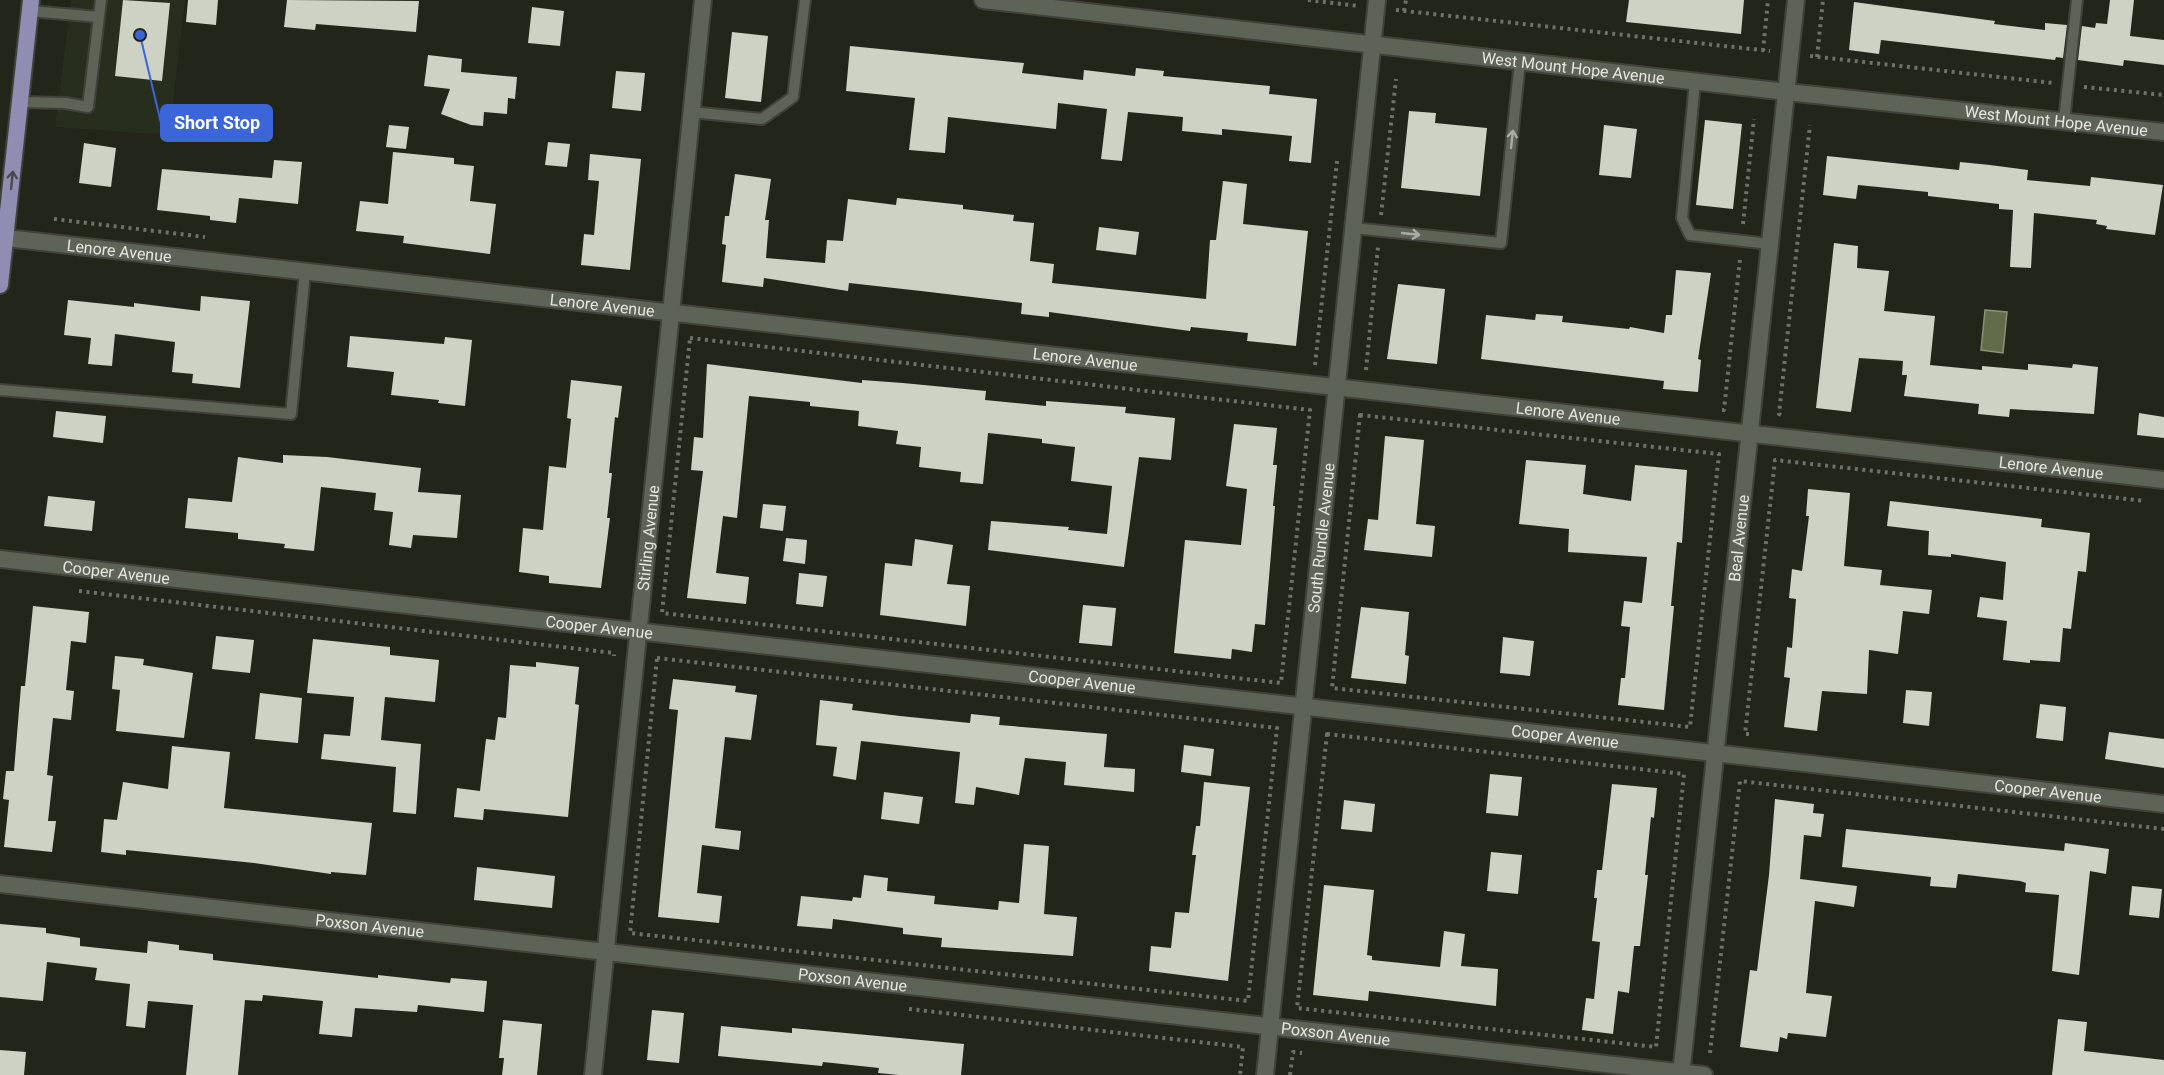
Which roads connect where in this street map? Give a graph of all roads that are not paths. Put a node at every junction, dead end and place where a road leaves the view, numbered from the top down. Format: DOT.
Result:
graph roads {
  1 [pos="101,0"];
  2 [pos="703,0"];
  3 [pos="805,0"];
  4 [pos="983,0"];
  5 [pos="1796,0"];
  6 [pos="2077,0"];
  7 [pos="1013,2"];
  8 [pos="1377,4"];
  9 [pos="30,6"];
  10 [pos="99,17"];
  11 [pos="1373,44"];
  12 [pos="1520,62"];
  13 [pos="1695,82"];
  14 [pos="1787,92"];
  15 [pos="20,102"];
  16 [pos="692,112"];
  17 [pos="2064,121"];
  18 [pos="2164,132"];
  19 [pos="1353,228"];
  20 [pos="6,238"];
  21 [pos="1770,244"];
  22 [pos="305,272"];
  23 [pos="0,285"];
  24 [pos="672,314"];
  25 [pos="1338,389"];
  26 [pos="0,390"];
  27 [pos="1749,435"];
  28 [pos="2164,480"];
  29 [pos="0,559"];
  30 [pos="639,633"];
  31 [pos="1305,708"];
  32 [pos="1716,753"];
  33 [pos="2164,804"];
  34 [pos="0,884"];
  35 [pos="605,952"];
  36 [pos="1270,1028"];
  37 [pos="1681,1074"];
  38 [pos="593,1075"];
  39 [pos="1265,1075"];
  40 [pos="1704,1075"];
  1 -- 10 [label="lane"];
  2 -- 16 [label="street, Stirling Avenue"];
  3 -- 16 [label="lane"];
  4 -- 7 [label="street, West Mount Hope Avenue"];
  5 -- 14 [label="street, Beal Avenue"];
  6 -- 17 [label="lane"];
  7 -- 11 [label="street, West Mount Hope Avenue"];
  8 -- 11 [label="street, South Rundle Avenue"];
  9 -- 10 [label="lane"];
  9 -- 15 [label="main road"];
  10 -- 15 [label="lane"];
  11 -- 12 [label="street, West Mount Hope Avenue"];
  11 -- 19 [label="street, South Rundle Avenue"];
  12 -- 13 [label="street, West Mount Hope Avenue"];
  19 -- 12 [label="lane, one-way"];
  13 -- 14 [label="street, West Mount Hope Avenue"];
  13 -- 21 [label="lane"];
  14 -- 17 [label="street, West Mount Hope Avenue"];
  14 -- 21 [label="street, Beal Avenue"];
  20 -- 15 [label="main road, one-way"];
  16 -- 24 [label="street, Stirling Avenue"];
  17 -- 18 [label="street, West Mount Hope Avenue"];
  19 -- 25 [label="street, South Rundle Avenue"];
  20 -- 22 [label="street, Lenore Avenue"];
  20 -- 23 [label="main road"];
  21 -- 27 [label="street, Beal Avenue"];
  22 -- 24 [label="street, Lenore Avenue"];
  22 -- 26 [label="lane"];
  24 -- 25 [label="street, Lenore Avenue"];
  24 -- 30 [label="street, Stirling Avenue"];
  25 -- 27 [label="street, Lenore Avenue"];
  25 -- 31 [label="street, South Rundle Avenue"];
  27 -- 28 [label="street, Lenore Avenue"];
  27 -- 32 [label="street, Beal Avenue"];
  29 -- 30 [label="street, Cooper Avenue"];
  30 -- 31 [label="street, Cooper Avenue"];
  30 -- 35 [label="street, Stirling Avenue"];
  31 -- 32 [label="street, Cooper Avenue"];
  31 -- 36 [label="street, South Rundle Avenue"];
  32 -- 33 [label="street, Cooper Avenue"];
  32 -- 37 [label="street, Beal Avenue"];
  34 -- 35 [label="street, Poxson Avenue"];
  35 -- 36 [label="street, Poxson Avenue"];
  35 -- 38 [label="street, Stirling Avenue"];
  36 -- 37 [label="street, Poxson Avenue"];
  36 -- 39 [label="street, South Rundle Avenue"];
  37 -- 40 [label="street, Poxson Avenue"];
}
